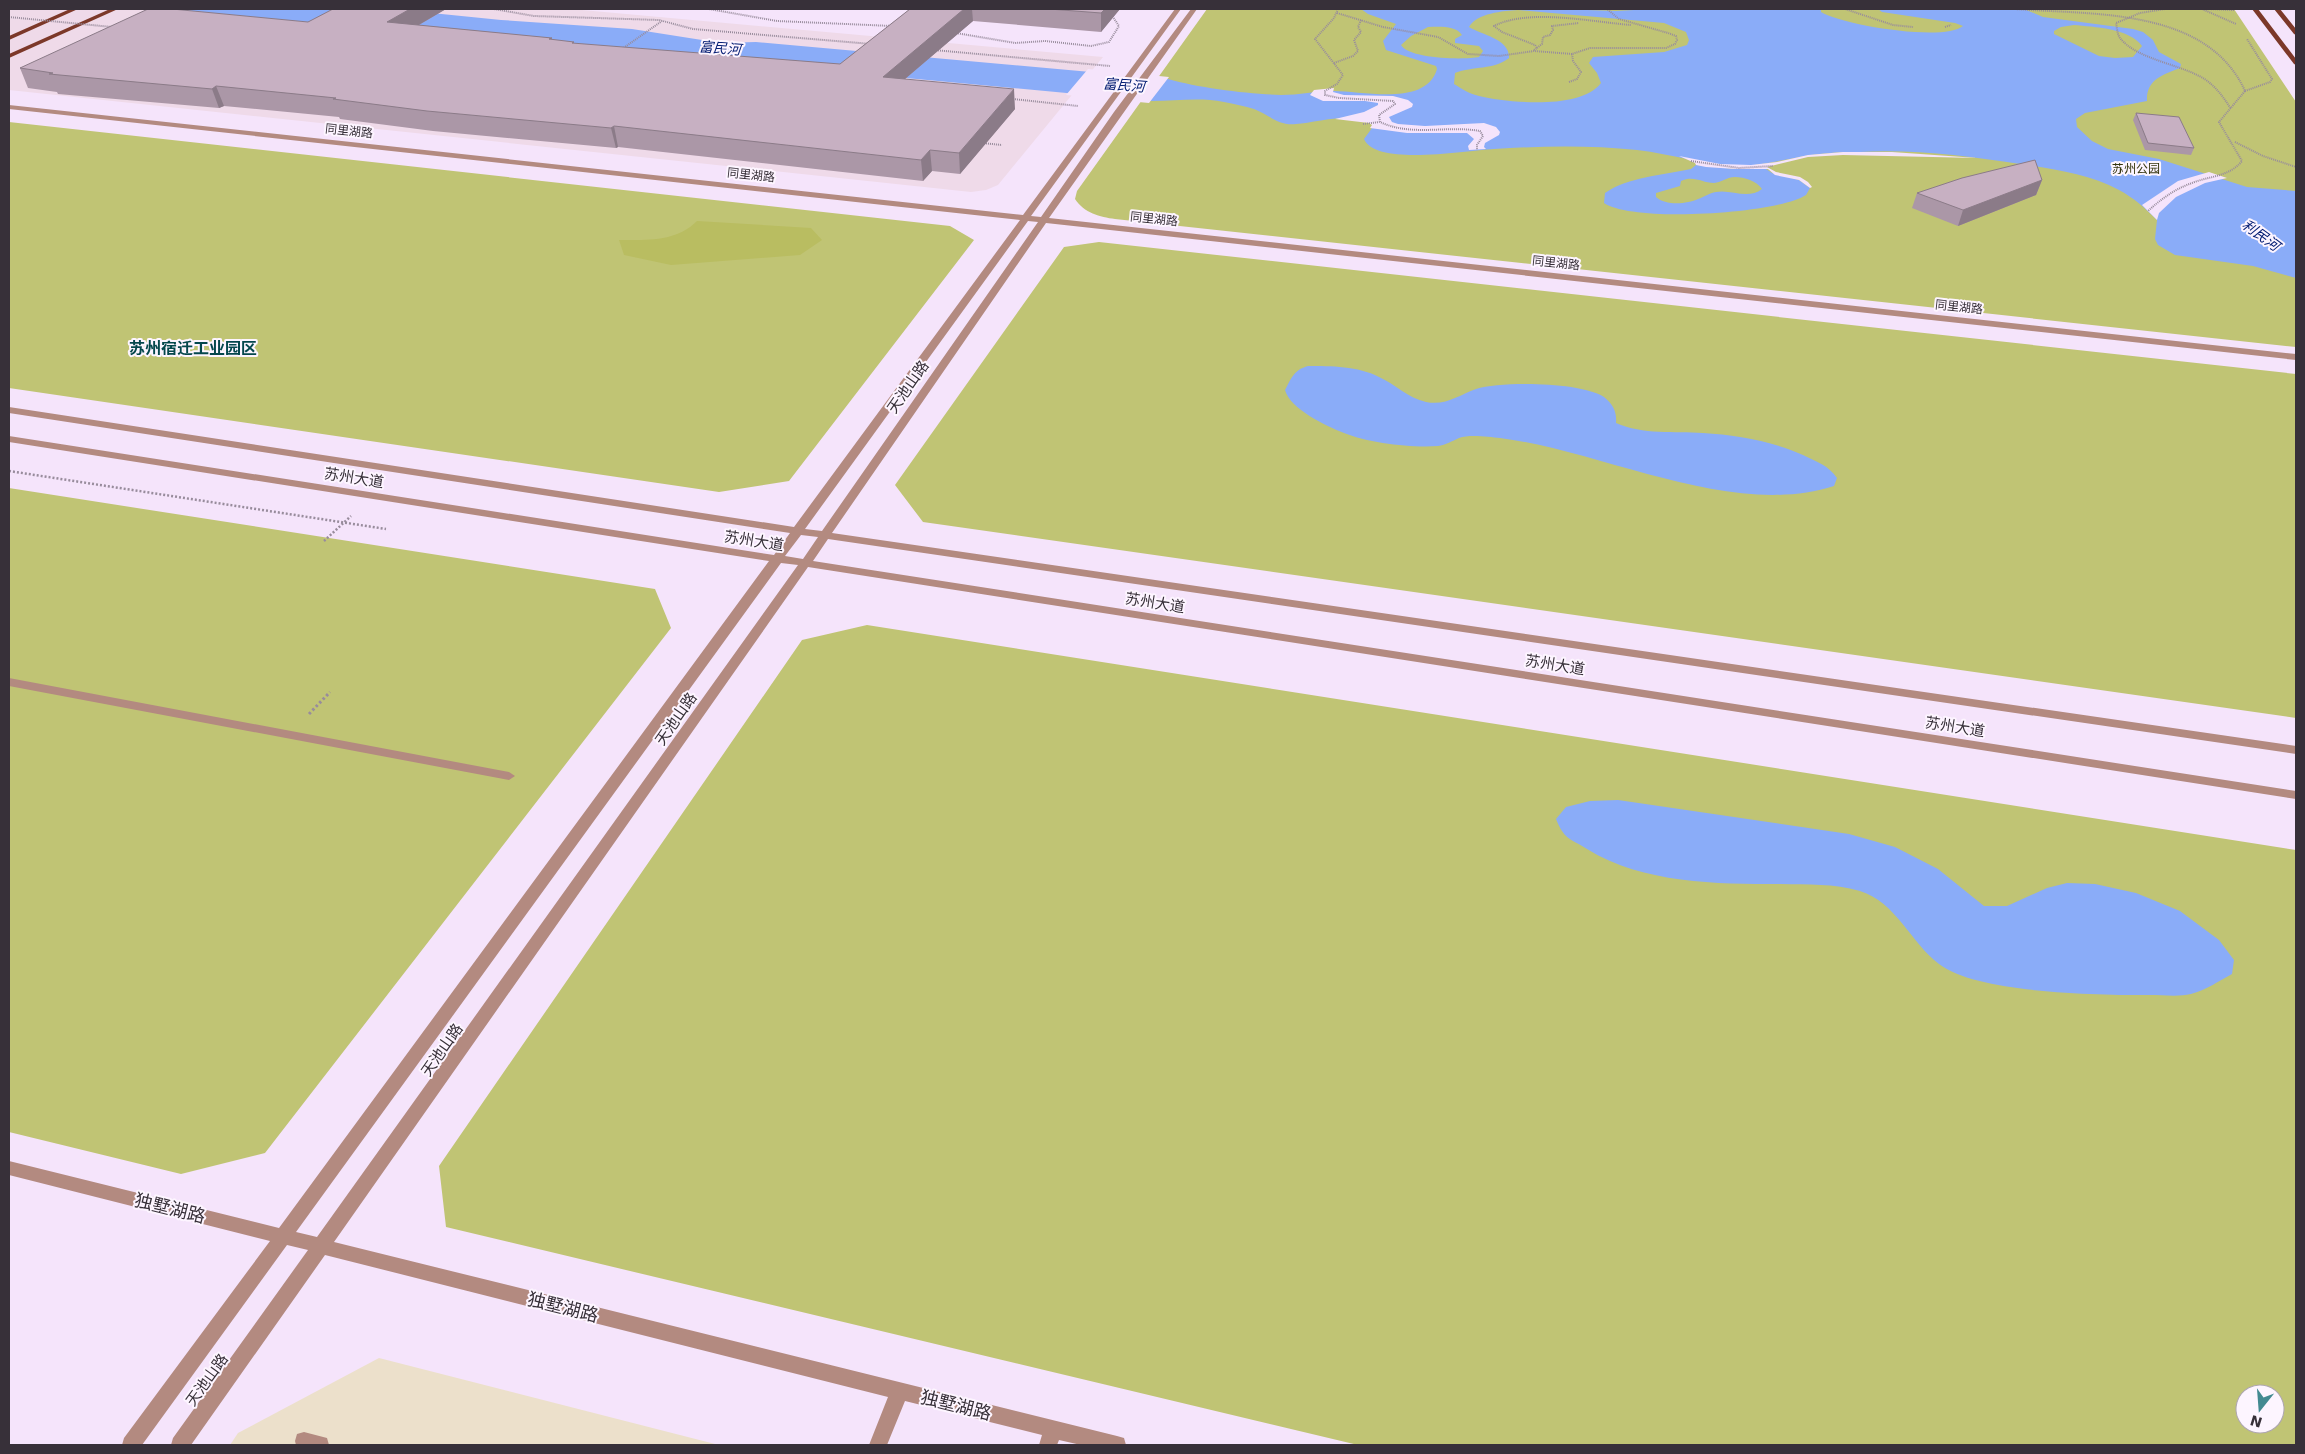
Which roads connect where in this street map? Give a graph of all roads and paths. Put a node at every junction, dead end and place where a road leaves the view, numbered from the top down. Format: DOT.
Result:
graph roads {
  1 [pos="75,9"];
  2 [pos="494,9"];
  3 [pos="634,9"];
  4 [pos="664,9"];
  5 [pos="709,9"];
  6 [pos="1178,9"];
  7 [pos="1194,9"];
  8 [pos="1338,9"];
  9 [pos="1607,9"];
  10 [pos="1845,9"];
  11 [pos="2014,9"];
  12 [pos="2079,9"];
  13 [pos="2165,9"];
  14 [pos="2202,9"];
  15 [pos="2255,9"];
  16 [pos="2277,9"];
  17 [pos="112,10"];
  18 [pos="1337,13"];
  19 [pos="2074,13"];
  20 [pos="1104,15"];
  21 [pos="9,17"];
  22 [pos="2128,17"];
  23 [pos="662,20"];
  24 [pos="1361,20"];
  25 [pos="1582,22"];
  26 [pos="1637,24"];
  27 [pos="2237,24"];
  28 [pos="2293,24"];
  29 [pos="1951,25"];
  30 [pos="892,26"];
  31 [pos="1913,27"];
  32 [pos="1945,27"];
  33 [pos="117,28"];
  34 [pos="2296,32"];
  35 [pos="954,33"];
  36 [pos="9,38"];
  37 [pos="2246,39"];
  38 [pos="878,44"];
  39 [pos="1537,48"];
  40 [pos="622,49"];
  41 [pos="930,50"];
  42 [pos="1534,51"];
  43 [pos="1572,54"];
  44 [pos="9,56"];
  45 [pos="1334,63"];
  46 [pos="2296,63"];
  47 [pos="1110,66"];
  48 [pos="1569,82"];
  49 [pos="2245,91"];
  50 [pos="1012,99"];
  51 [pos="1078,106"];
  52 [pos="9,107"];
  53 [pos="2231,109"];
  54 [pos="1380,122"];
  55 [pos="1363,124"];
  56 [pos="2230,140"];
  57 [pos="974,142"];
  58 [pos="1002,145"];
  59 [pos="1477,150"];
  60 [pos="1691,161"];
  61 [pos="1773,166"];
  62 [pos="2296,167"];
  63 [pos="2148,211"];
  64 [pos="1026,218"];
  65 [pos="1044,220"];
  66 [pos="2296,357"];
  67 [pos="9,410"];
  68 [pos="9,439"];
  69 [pos="9,471"];
  70 [pos="373,496"];
  71 [pos="344,523"];
  72 [pos="386,529"];
  73 [pos="797,531"];
  74 [pos="825,535"];
  75 [pos="324,541"];
  76 [pos="776,560"];
  77 [pos="805,564"];
  78 [pos="9,682"];
  79 [pos="2296,750"];
  80 [pos="509,776"];
  81 [pos="2296,795"];
  82 [pos="9,1168"];
  83 [pos="285,1237"];
  84 [pos="322,1247"];
  85 [pos="900,1390"];
  86 [pos="1050,1437"];
  87 [pos="131,1445"];
  88 [pos="180,1445"];
  89 [pos="878,1445"];
  90 [pos="1118,1445"];
  1 -- 36 [label="main road"];
  2 -- 23 [label="path"];
  3 -- 4 [label="path"];
  5 -- 30 [label="path"];
  6 -- 64 [label="street, 天池山路"];
  7 -- 65 [label="street, 天池山路"];
  8 -- 18 [label="path"];
  9 -- 26 [label="path"];
  10 -- 31 [label="path"];
  11 -- 19 [label="path"];
  12 -- 19 [label="path"];
  13 -- 22 [label="path"];
  14 -- 27 [label="path"];
  15 -- 46 [label="main road"];
  16 -- 28 [label="main road"];
  17 -- 44 [label="main road"];
  18 -- 24 [label="path"];
  18 -- 45 [label="path"];
  19 -- 22 [label="path"];
  20 -- 35 [label="path"];
  21 -- 33 [label="path, bridge"];
  22 -- 49 [label="path"];
  22 -- 53 [label="path"];
  23 -- 38 [label="path"];
  23 -- 40 [label="path"];
  24 -- 42 [label="path"];
  24 -- 45 [label="path"];
  25 -- 26 [label="path"];
  25 -- 39 [label="path"];
  25 -- 39 [label="path"];
  26 -- 43 [label="path"];
  28 -- 34 [label="main road"];
  29 -- 32 [label="path"];
  37 -- 49 [label="path"];
  39 -- 42 [label="path"];
  41 -- 47 [label="path"];
  42 -- 43 [label="path"];
  43 -- 48 [label="path"];
  45 -- 54 [label="path"];
  49 -- 53 [label="path"];
  50 -- 51 [label="path"];
  52 -- 64 [label="street, 同里湖路"];
  53 -- 56 [label="path"];
  54 -- 55 [label="path"];
  54 -- 59 [label="path"];
  56 -- 62 [label="path"];
  56 -- 63 [label="path"];
  57 -- 58 [label="path"];
  60 -- 61 [label="path"];
  64 -- 65 [label="street, 同里湖路"];
  64 -- 73 [label="street, 天池山路"];
  65 -- 66 [label="street, 同里湖路"];
  65 -- 74 [label="street, 天池山路"];
  67 -- 73 [label="street, 苏州大道"];
  68 -- 70 [label="street, 苏州大道"];
  69 -- 71 [label="path"];
  70 -- 71 [label="path"];
  70 -- 76 [label="street, 苏州大道"];
  71 -- 72 [label="path"];
  71 -- 75 [label="path"];
  73 -- 74 [label="street, 苏州大道"];
  73 -- 76 [label="street, 天池山路"];
  74 -- 77 [label="street, 天池山路"];
  74 -- 79 [label="street, 苏州大道"];
  76 -- 77 [label="street, 苏州大道"];
  76 -- 83 [label="street, 天池山路"];
  77 -- 81 [label="street, 苏州大道"];
  77 -- 84 [label="street, 天池山路"];
  78 -- 80 [label="street"];
  82 -- 83 [label="street, 独墅湖路"];
  83 -- 84 [label="street, 独墅湖路"];
  83 -- 87 [label="street, 天池山路"];
  84 -- 85 [label="street, 独墅湖路"];
  84 -- 88 [label="street, 天池山路"];
  85 -- 86 [label="street, 独墅湖路"];
  85 -- 89 [label="street"];
  86 -- 90 [label="street, 独墅湖路"];
}
